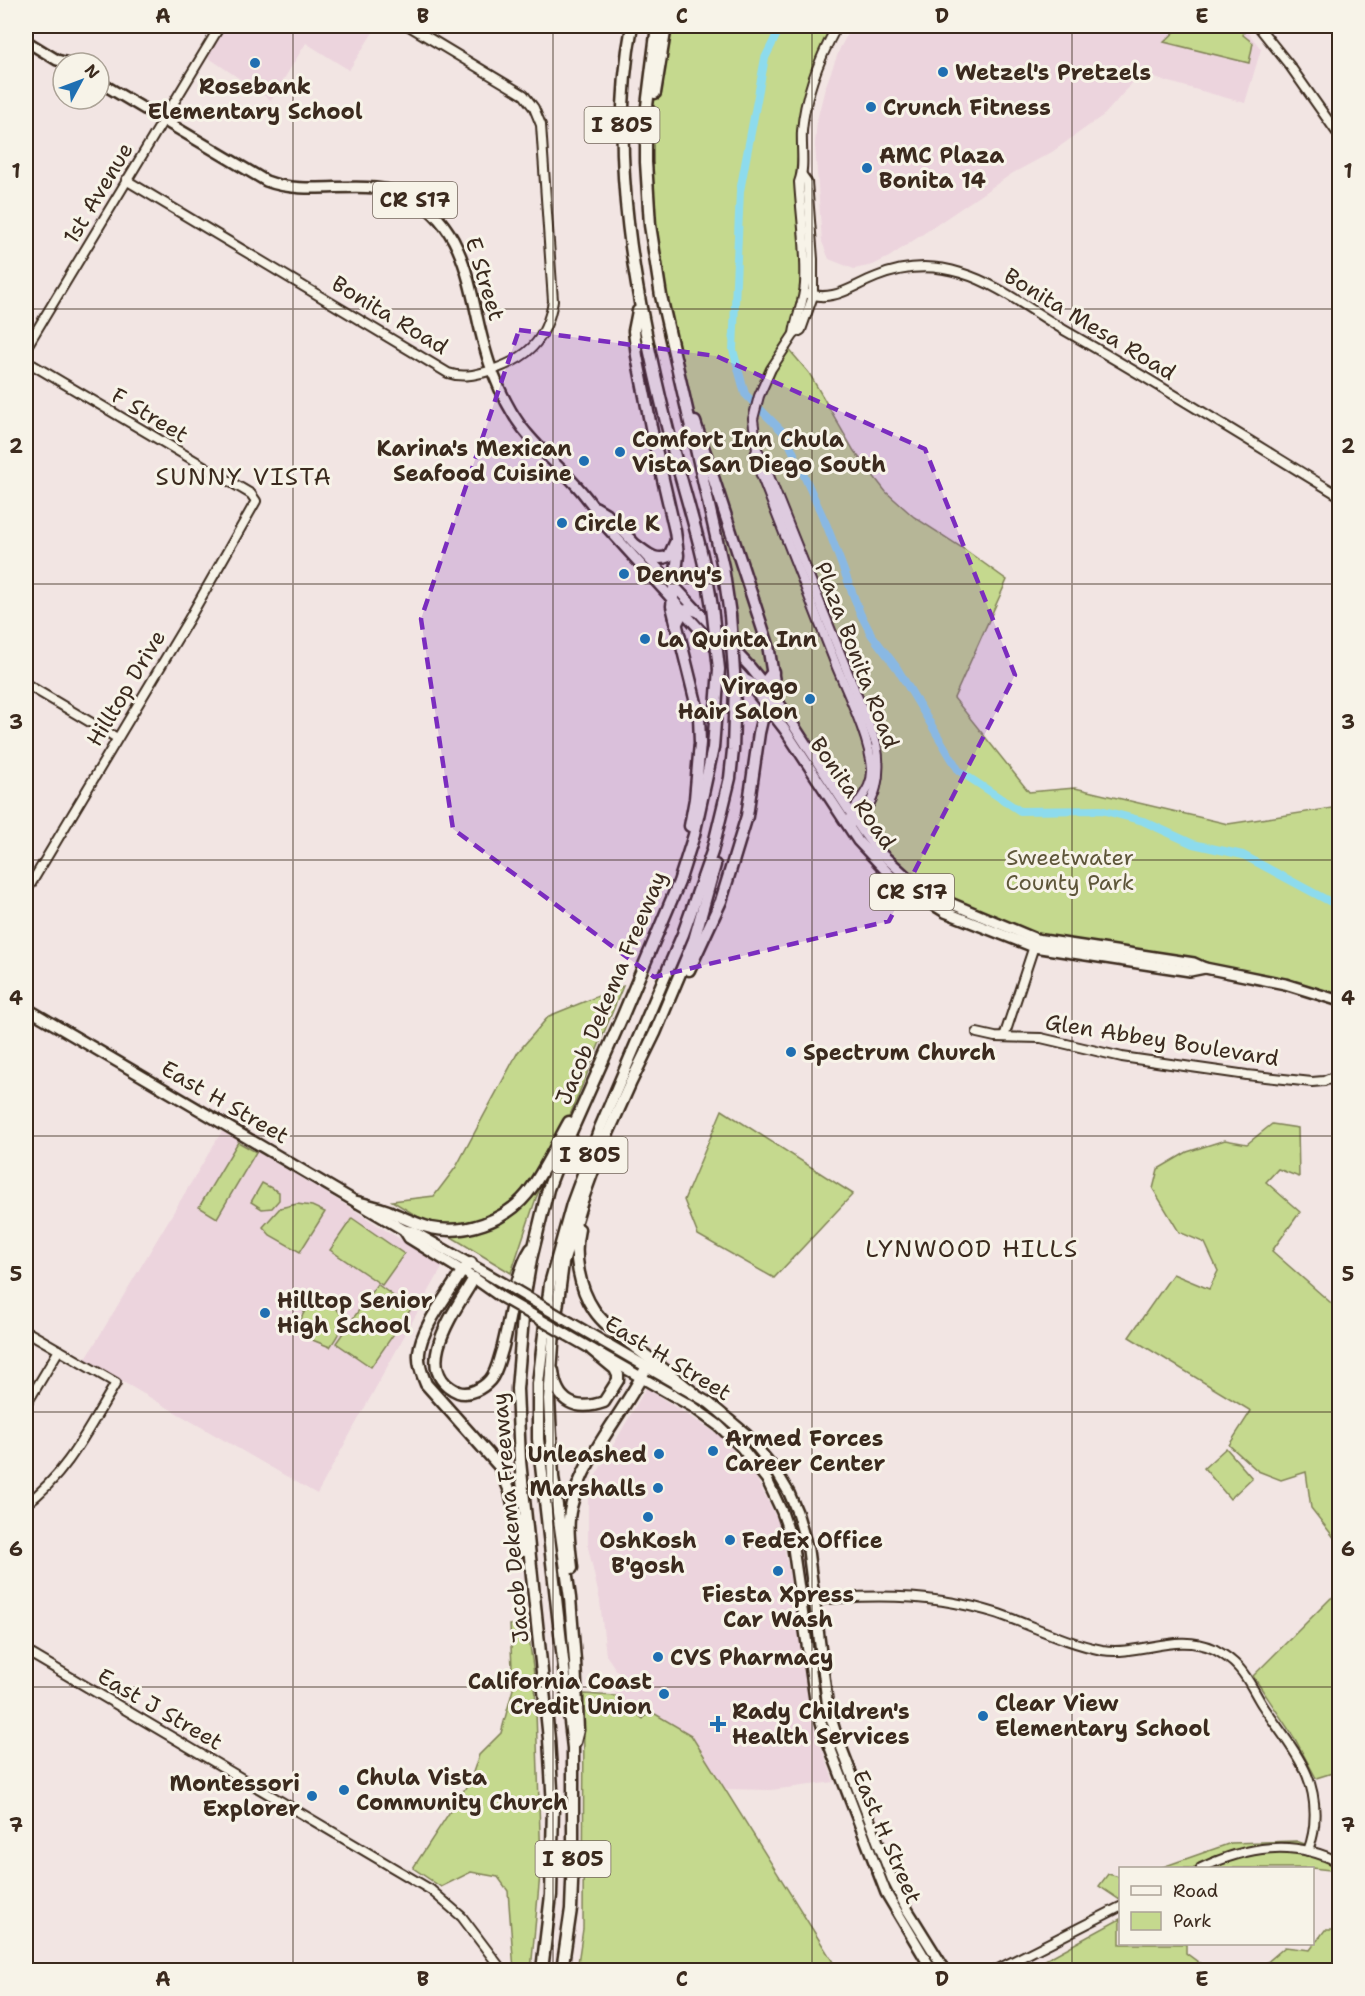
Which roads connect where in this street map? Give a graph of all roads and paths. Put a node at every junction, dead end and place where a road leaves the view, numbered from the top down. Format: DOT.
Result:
graph roads {
  1 [pos="220,26"];
  2 [pos="410,26"];
  3 [pos="632,26"];
  4 [pos="657,26"];
  5 [pos="666,26"];
  6 [pos="837,26"];
  7 [pos="1258,26"];
  8 [pos="26,34"];
  9 [pos="26,41"];
  10 [pos="54,51"];
  11 [pos="51,56"];
  12 [pos="111,89"];
  13 [pos="163,120"];
  14 [pos="1340,137"];
  15 [pos="646,162"];
  16 [pos="802,175"];
  17 [pos="126,180"];
  18 [pos="804,293"];
  19 [pos="813,296"];
  20 [pos="639,303"];
  21 [pos="794,334"];
  22 [pos="26,348"];
  23 [pos="26,361"];
  24 [pos="492,370"];
  25 [pos="678,370"];
  26 [pos="1340,496"];
  27 [pos="256,501"];
  28 [pos="594,506"];
  29 [pos="676,540"];
  30 [pos="637,546"];
  31 [pos="673,584"];
  32 [pos="672,599"];
  33 [pos="683,611"];
  34 [pos="697,611"];
  35 [pos="676,626"];
  36 [pos="773,672"];
  37 [pos="747,681"];
  38 [pos="26,684"];
  39 [pos="770,692"];
  40 [pos="771,710"];
  41 [pos="117,738"];
  42 [pos="730,778"];
  43 [pos="852,820"];
  44 [pos="679,882"];
  45 [pos="26,892"];
  46 [pos="1035,943"];
  47 [pos="1340,1001"];
  48 [pos="26,1008"];
  49 [pos="664,1011"];
  50 [pos="977,1033"];
  51 [pos="1004,1037"];
  52 [pos="596,1074"];
  53 [pos="1340,1074"];
  54 [pos="594,1171"];
  55 [pos="357,1202"];
  56 [pos="535,1242"];
  57 [pos="467,1267"];
  58 [pos="474,1278"];
  59 [pos="26,1331"];
  60 [pos="554,1332"];
  61 [pos="59,1350"];
  62 [pos="592,1350"];
  63 [pos="644,1373"];
  64 [pos="695,1394"];
  65 [pos="26,1405"];
  66 [pos="26,1504"];
  67 [pos="570,1598"];
  68 [pos="814,1600"];
  69 [pos="535,1601"];
  70 [pos="801,1602"];
  71 [pos="26,1651"];
  72 [pos="573,1748"];
  73 [pos="1308,1851"];
  74 [pos="1340,1863"];
  75 [pos="1205,1867"];
  76 [pos="1119,1906"];
  77 [pos="502,1971"];
  78 [pos="543,1971"];
  79 [pos="562,1971"];
  80 [pos="932,1971"];
  81 [pos="945,1971"];
  82 [pos="996,1971"];
  1 -- 13 [label="street, 1st Avenue"];
  2 -- 24 [label="street"];
  3 -- 20 [label="highway, Jacob Dekema Freeway / I 805"];
  4 -- 15 [label="highway, Jacob Dekema Freeway / I 805"];
  5 -- 15 [label="highway"];
  6 -- 16 [label="street, Plaza Bonita Road"];
  7 -- 14 [label="street"];
  8 -- 10 [label="main road"];
  9 -- 11 [label="main road"];
  12 -- 13 [label="main road, E Street / CR S17"];
  13 -- 17 [label="street, 1st Avenue"];
  13 -- 24 [label="main road, E Street / CR S17"];
  15 -- 25 [label="highway, Jacob Dekema Freeway / I 805"];
  16 -- 18 [label="street, Plaza Bonita Road"];
  16 -- 19 [label="street, Plaza Bonita Road"];
  17 -- 22 [label="street, 1st Avenue"];
  17 -- 24 [label="street, Bonita Road"];
  18 -- 19 [label="street, Bonita Mesa Road"];
  18 -- 21 [label="street, Plaza Bonita Road"];
  19 -- 21 [label="street, Plaza Bonita Road"];
  19 -- 26 [label="street, Bonita Mesa Road"];
  20 -- 29 [label="highway"];
  20 -- 44 [label="highway, Jacob Dekema Freeway / I 805, bridge"];
  21 -- 43 [label="street, Plaza Bonita Road"];
  23 -- 27 [label="street, F Street"];
  24 -- 28 [label="main road, Bonita Road / CR S17"];
  25 -- 36 [label="highway"];
  25 -- 42 [label="highway, Jacob Dekema Freeway / I 805, bridge"];
  27 -- 41 [label="street, Hilltop Drive"];
  28 -- 30 [label="main road, Bonita Road / CR S17"];
  28 -- 32 [label="main road, Bonita Road / CR S17"];
  29 -- 30 [label="highway"];
  29 -- 31 [label="highway"];
  30 -- 31 [label="main road, Bonita Road / CR S17"];
  31 -- 32 [label="highway"];
  31 -- 34 [label="main road, Bonita Road / CR S17"];
  32 -- 33 [label="main road, Bonita Road / CR S17"];
  32 -- 35 [label="highway"];
  33 -- 34 [label="highway"];
  33 -- 35 [label="highway"];
  33 -- 37 [label="main road, Bonita Road / CR S17"];
  34 -- 39 [label="main road, Bonita Road / CR S17"];
  35 -- 44 [label="highway"];
  36 -- 39 [label="highway"];
  36 -- 39 [label="highway"];
  37 -- 39 [label="highway"];
  37 -- 40 [label="main road, Bonita Road / CR S17"];
  38 -- 41 [label="street"];
  39 -- 40 [label="highway"];
  39 -- 43 [label="main road, Bonita Road / CR S17"];
  40 -- 43 [label="main road, Bonita Road / CR S17"];
  40 -- 49 [label="highway"];
  41 -- 45 [label="street, Hilltop Drive"];
  42 -- 49 [label="highway"];
  42 -- 72 [label="highway, Jacob Dekema Freeway / I 805"];
  43 -- 46 [label="main road, Bonita Road / CR S17"];
  44 -- 52 [label="highway, Jacob Dekema Freeway / I 805"];
  46 -- 47 [label="main road, Bonita Road / CR S17"];
  46 -- 51 [label="street"];
  48 -- 55 [label="main road, East H Street"];
  49 -- 54 [label="highway"];
  50 -- 51 [label="street, Glen Abbey Boulevard"];
  51 -- 53 [label="street, Glen Abbey Boulevard"];
  52 -- 55 [label="highway"];
  52 -- 56 [label="highway, Jacob Dekema Freeway / I 805"];
  54 -- 60 [label="highway"];
  54 -- 64 [label="highway"];
  55 -- 57 [label="main road, East H Street"];
  56 -- 58 [label="highway"];
  56 -- 69 [label="highway, Jacob Dekema Freeway / I 805"];
  57 -- 58 [label="main road, East H Street"];
  57 -- 63 [label="main road, East H Street, bridge"];
  57 -- 69 [label="highway"];
  58 -- 62 [label="main road, East H Street, bridge"];
  59 -- 61 [label="street"];
  60 -- 62 [label="highway"];
  60 -- 67 [label="highway"];
  61 -- 65 [label="street"];
  61 -- 66 [label="street"];
  62 -- 63 [label="main road, East H Street"];
  63 -- 64 [label="main road, East H Street"];
  63 -- 67 [label="highway"];
  63 -- 70 [label="main road, East H Street"];
  64 -- 68 [label="main road, East H Street"];
  67 -- 72 [label="highway"];
  68 -- 70 [label="street"];
  68 -- 73 [label="street"];
  68 -- 81 [label="main road, East H Street"];
  69 -- 78 [label="highway, Jacob Dekema Freeway / I 805"];
  70 -- 80 [label="main road, East H Street"];
  71 -- 77 [label="street, East J Street"];
  72 -- 79 [label="highway, Jacob Dekema Freeway / I 805"];
  73 -- 74 [label="street"];
  73 -- 75 [label="street"];
  76 -- 82 [label="street"];
}
